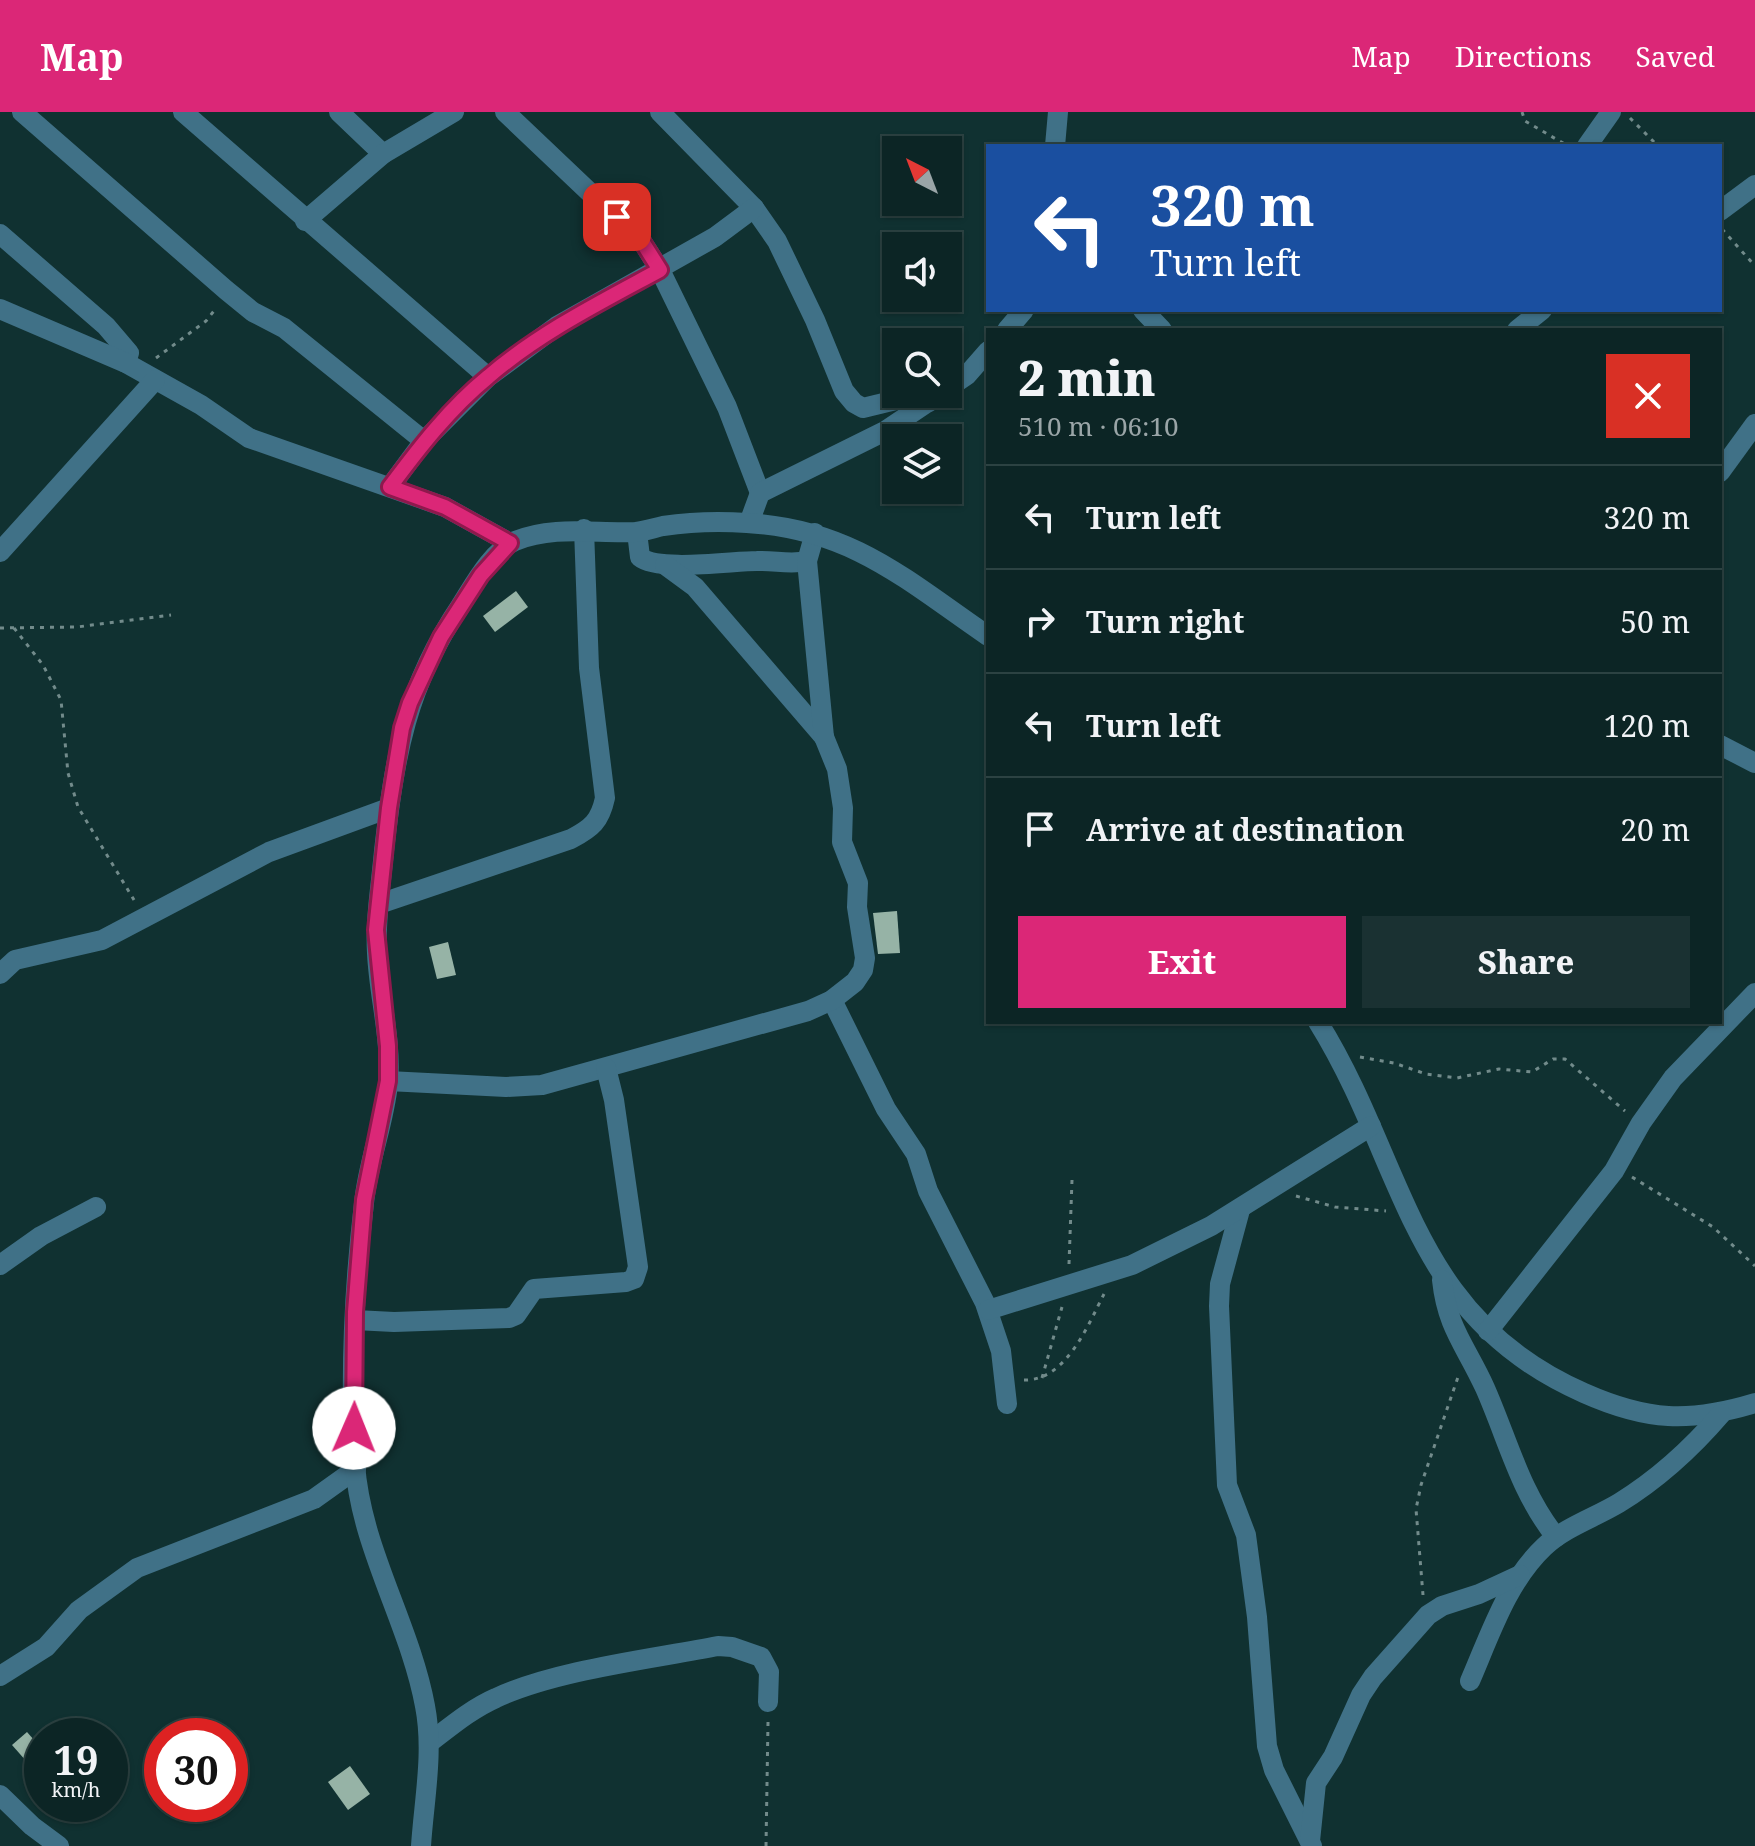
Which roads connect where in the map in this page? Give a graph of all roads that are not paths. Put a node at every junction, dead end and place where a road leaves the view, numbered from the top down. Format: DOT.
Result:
graph roads {
  1 [pos="22,112"];
  2 [pos="183,112"];
  3 [pos="339,112"];
  4 [pos="454,112"];
  5 [pos="505,112"];
  6 [pos="660,112"];
  7 [pos="1058,112"];
  8 [pos="1611,112"];
  9 [pos="1055,144"];
  10 [pos="1588,144"];
  11 [pos="383,154"];
  12 [pos="1755,185"];
  13 [pos="754,208"];
  14 [pos="1722,210"];
  15 [pos="305,221"];
  16 [pos="0,234"];
  17 [pos="660,270"];
  18 [pos="0,309"];
  19 [pos="1022,312"];
  20 [pos="1145,312"];
  21 [pos="1540,312"];
  22 [pos="1009,328"];
  23 [pos="1160,328"];
  24 [pos="1520,328"];
  25 [pos="986,353"];
  26 [pos="142,372"];
  27 [pos="488,377"];
  28 [pos="962,378"];
  29 [pos="882,403"];
  30 [pos="919,408"];
  31 [pos="1755,424"];
  32 [pos="424,441"];
  33 [pos="1722,469"];
  34 [pos="390,487"];
  35 [pos="760,493"];
  36 [pos="749,523"];
  37 [pos="584,529"];
  38 [pos="637,532"];
  39 [pos="815,533"];
  40 [pos="510,543"];
  41 [pos="0,552"];
  42 [pos="807,561"];
  43 [pos="665,565"];
  44 [pos="986,635"];
  45 [pos="824,737"];
  46 [pos="1722,746"];
  47 [pos="1755,763"];
  48 [pos="389,808"];
  49 [pos="379,904"];
  50 [pos="5,961"];
  51 [pos="1755,993"];
  52 [pos="832,1000"];
  53 [pos="1319,1024"];
  54 [pos="606,1068"];
  55 [pos="388,1081"];
  56 [pos="1371,1126"];
  57 [pos="96,1207"];
  58 [pos="1240,1210"];
  59 [pos="0,1265"];
  60 [pos="1442,1277"];
  61 [pos="988,1310"];
  62 [pos="355,1320"];
  63 [pos="1488,1331"];
  64 [pos="1755,1403"];
  65 [pos="1007,1404"];
  66 [pos="1721,1414"];
  67 [pos="356,1469"];
  68 [pos="1556,1537"];
  69 [pos="1520,1575"];
  70 [pos="0,1676"];
  71 [pos="1470,1681"];
  72 [pos="768,1702"];
  73 [pos="429,1743"];
  74 [pos="0,1795"];
  75 [pos="1311,1844"];
  76 [pos="59,1846"];
  77 [pos="421,1846"];
  1 -- 32 [label="street"];
  2 -- 15 [label="street"];
  3 -- 11 [label="street"];
  4 -- 11 [label="street"];
  5 -- 17 [label="street"];
  6 -- 13 [label="street"];
  7 -- 9 [label="street"];
  8 -- 10 [label="street"];
  11 -- 15 [label="street"];
  12 -- 14 [label="street"];
  13 -- 17 [label="street"];
  13 -- 29 [label="street"];
  15 -- 27 [label="street"];
  16 -- 26 [label="street"];
  17 -- 27 [label="street"];
  17 -- 35 [label="street"];
  18 -- 26 [label="street"];
  19 -- 22 [label="street"];
  20 -- 23 [label="street"];
  21 -- 24 [label="street"];
  25 -- 28 [label="street"];
  26 -- 34 [label="street"];
  26 -- 41 [label="street"];
  27 -- 32 [label="street"];
  30 -- 35 [label="street"];
  31 -- 33 [label="street"];
  32 -- 34 [label="street"];
  34 -- 40 [label="street"];
  35 -- 36 [label="street"];
  36 -- 38 [label="street"];
  36 -- 39 [label="street"];
  37 -- 38 [label="street"];
  37 -- 40 [label="street"];
  37 -- 49 [label="street"];
  38 -- 43 [label="street"];
  39 -- 42 [label="street"];
  39 -- 44 [label="street"];
  40 -- 48 [label="street"];
  42 -- 43 [label="street"];
  42 -- 45 [label="street"];
  43 -- 45 [label="street"];
  45 -- 52 [label="street"];
  46 -- 47 [label="street"];
  48 -- 49 [label="street"];
  48 -- 50 [label="street"];
  49 -- 55 [label="street"];
  51 -- 63 [label="street"];
  52 -- 54 [label="street"];
  52 -- 61 [label="street"];
  53 -- 56 [label="street"];
  54 -- 55 [label="street"];
  54 -- 62 [label="street"];
  55 -- 62 [label="street"];
  56 -- 58 [label="street"];
  56 -- 60 [label="street"];
  57 -- 59 [label="street"];
  58 -- 61 [label="street"];
  58 -- 75 [label="street"];
  60 -- 63 [label="street"];
  60 -- 68 [label="street"];
  61 -- 65 [label="street"];
  62 -- 67 [label="street"];
  63 -- 66 [label="street"];
  64 -- 66 [label="street"];
  66 -- 68 [label="street"];
  67 -- 70 [label="street"];
  67 -- 73 [label="street"];
  68 -- 69 [label="street"];
  69 -- 71 [label="street"];
  69 -- 75 [label="street"];
  72 -- 73 [label="street"];
  73 -- 77 [label="street"];
  74 -- 76 [label="street"];
}
